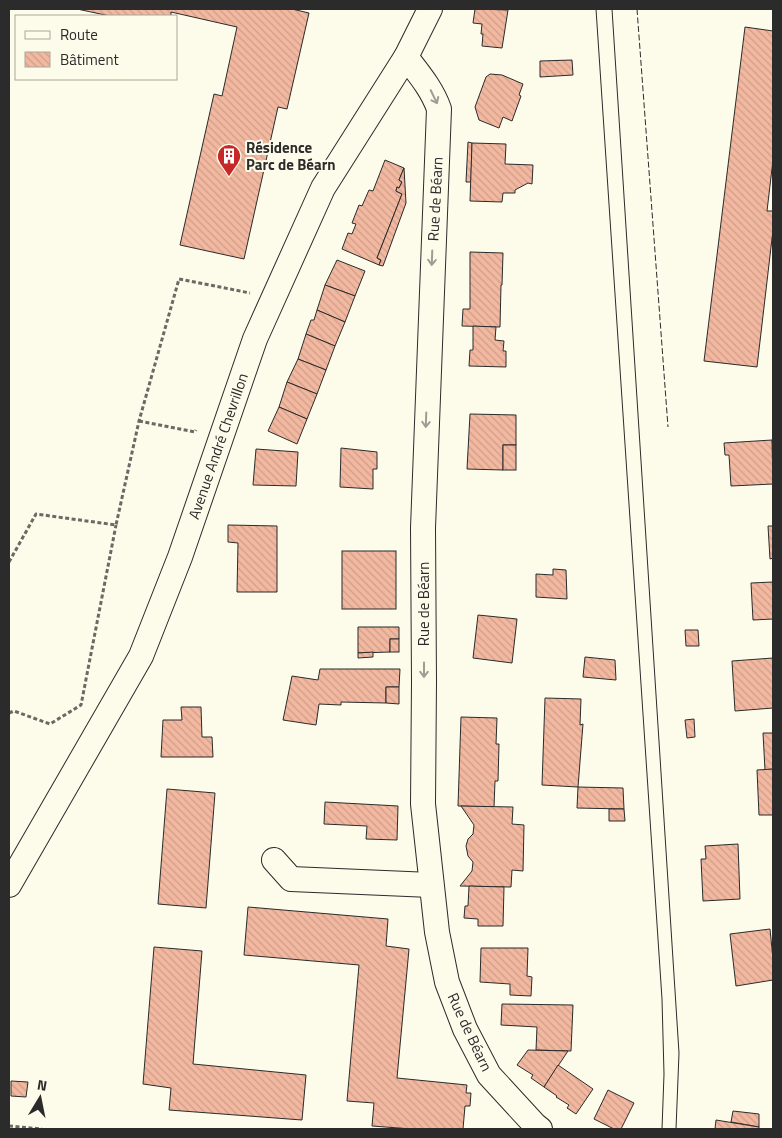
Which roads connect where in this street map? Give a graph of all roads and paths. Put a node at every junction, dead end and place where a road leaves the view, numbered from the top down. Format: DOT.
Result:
graph roads {
  1 [pos="430,9"];
  2 [pos="406,57"];
  3 [pos="256,294"];
  4 [pos="139,421"];
  5 [pos="198,423"];
  6 [pos="116,524"];
  7 [pos="9,562"];
  8 [pos="9,713"];
  9 [pos="274,860"];
  10 [pos="431,885"];
  11 [pos="9,886"];
  12 [pos="9,1126"];
  13 [pos="42,1129"];
  14 [pos="540,1129"];
  1 -- 2 [label="street, Avenue André Chevrillon"];
  2 -- 10 [label="street, Rue de Béarn, one-way"];
  2 -- 11 [label="street, Avenue André Chevrillon"];
  3 -- 4 [label="path"];
  4 -- 5 [label="path"];
  4 -- 6 [label="path"];
  6 -- 7 [label="path"];
  6 -- 8 [label="path"];
  9 -- 10 [label="street"];
  10 -- 14 [label="street, Rue de Béarn"];
  12 -- 13 [label="path"];
}
